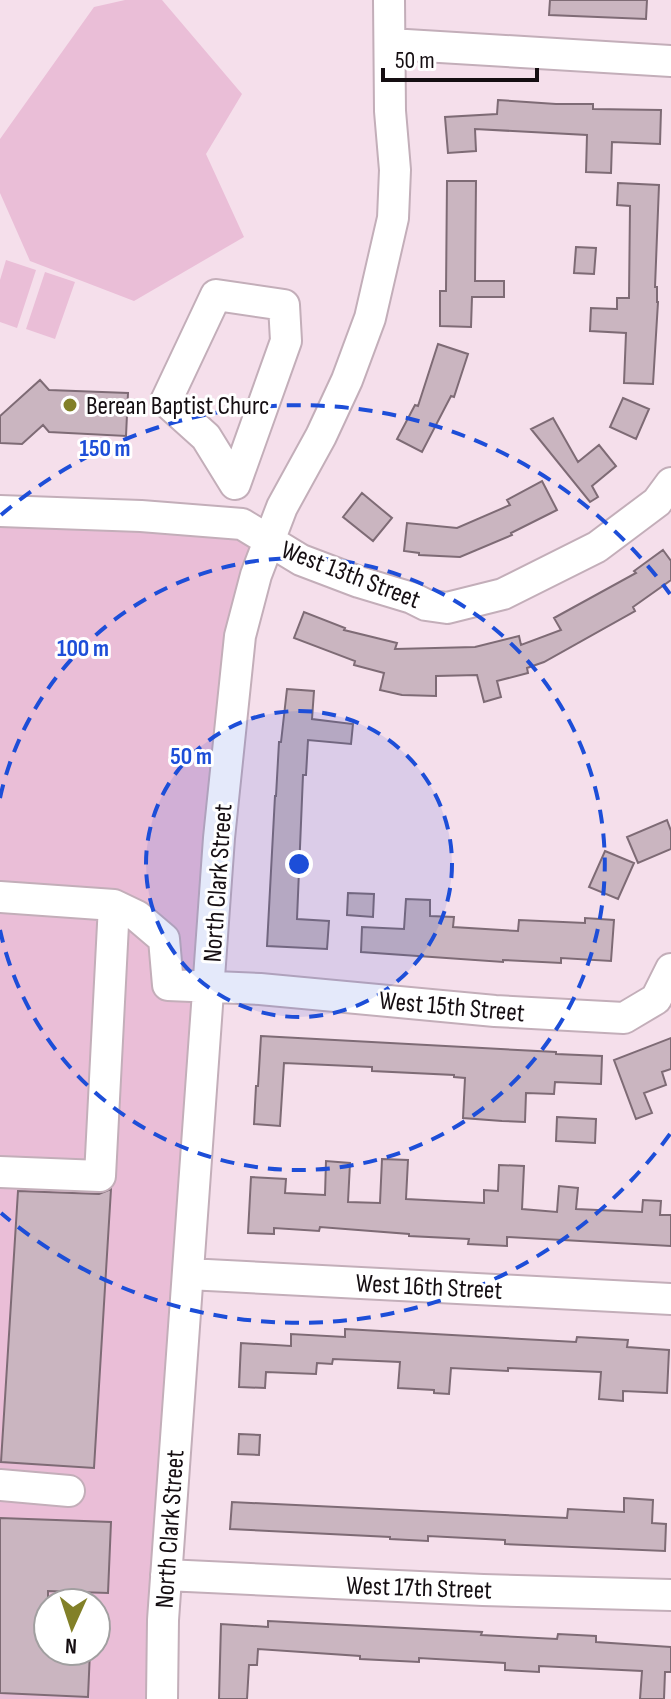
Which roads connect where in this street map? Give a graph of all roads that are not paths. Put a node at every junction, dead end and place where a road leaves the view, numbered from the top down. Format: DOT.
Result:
graph roads {
  1 [pos="389,0"];
  2 [pos="390,44"];
  3 [pos="671,61"];
  4 [pos="671,483"];
  5 [pos="235,484"];
  6 [pos="0,511"];
  7 [pos="242,524"];
  8 [pos="269,541"];
  9 [pos="0,897"];
  10 [pos="114,905"];
  11 [pos="671,969"];
  12 [pos="209,987"];
  13 [pos="0,1172"];
  14 [pos="188,1274"];
  15 [pos="671,1299"];
  16 [pos="0,1485"];
  17 [pos="69,1491"];
  18 [pos="166,1575"];
  19 [pos="671,1595"];
  20 [pos="162,1699"];
  1 -- 2 [label="street, North Clark Street"];
  2 -- 3 [label="street"];
  2 -- 8 [label="street, North Clark Street"];
  4 -- 8 [label="street, West 13th Street"];
  5 -- 5 [label="street"];
  5 -- 7 [label="street"];
  6 -- 7 [label="street, West 13th Street"];
  7 -- 8 [label="street, West 13th Street"];
  8 -- 12 [label="street, North Clark Street"];
  9 -- 10 [label="street"];
  10 -- 12 [label="street, West 15th Street"];
  10 -- 13 [label="street"];
  11 -- 12 [label="street, West 15th Street"];
  12 -- 14 [label="street, North Clark Street"];
  14 -- 15 [label="street, West 16th Street"];
  14 -- 18 [label="street, North Clark Street"];
  16 -- 17 [label="street"];
  18 -- 19 [label="street, West 17th Street"];
  18 -- 20 [label="street, North Clark Street"];
}
